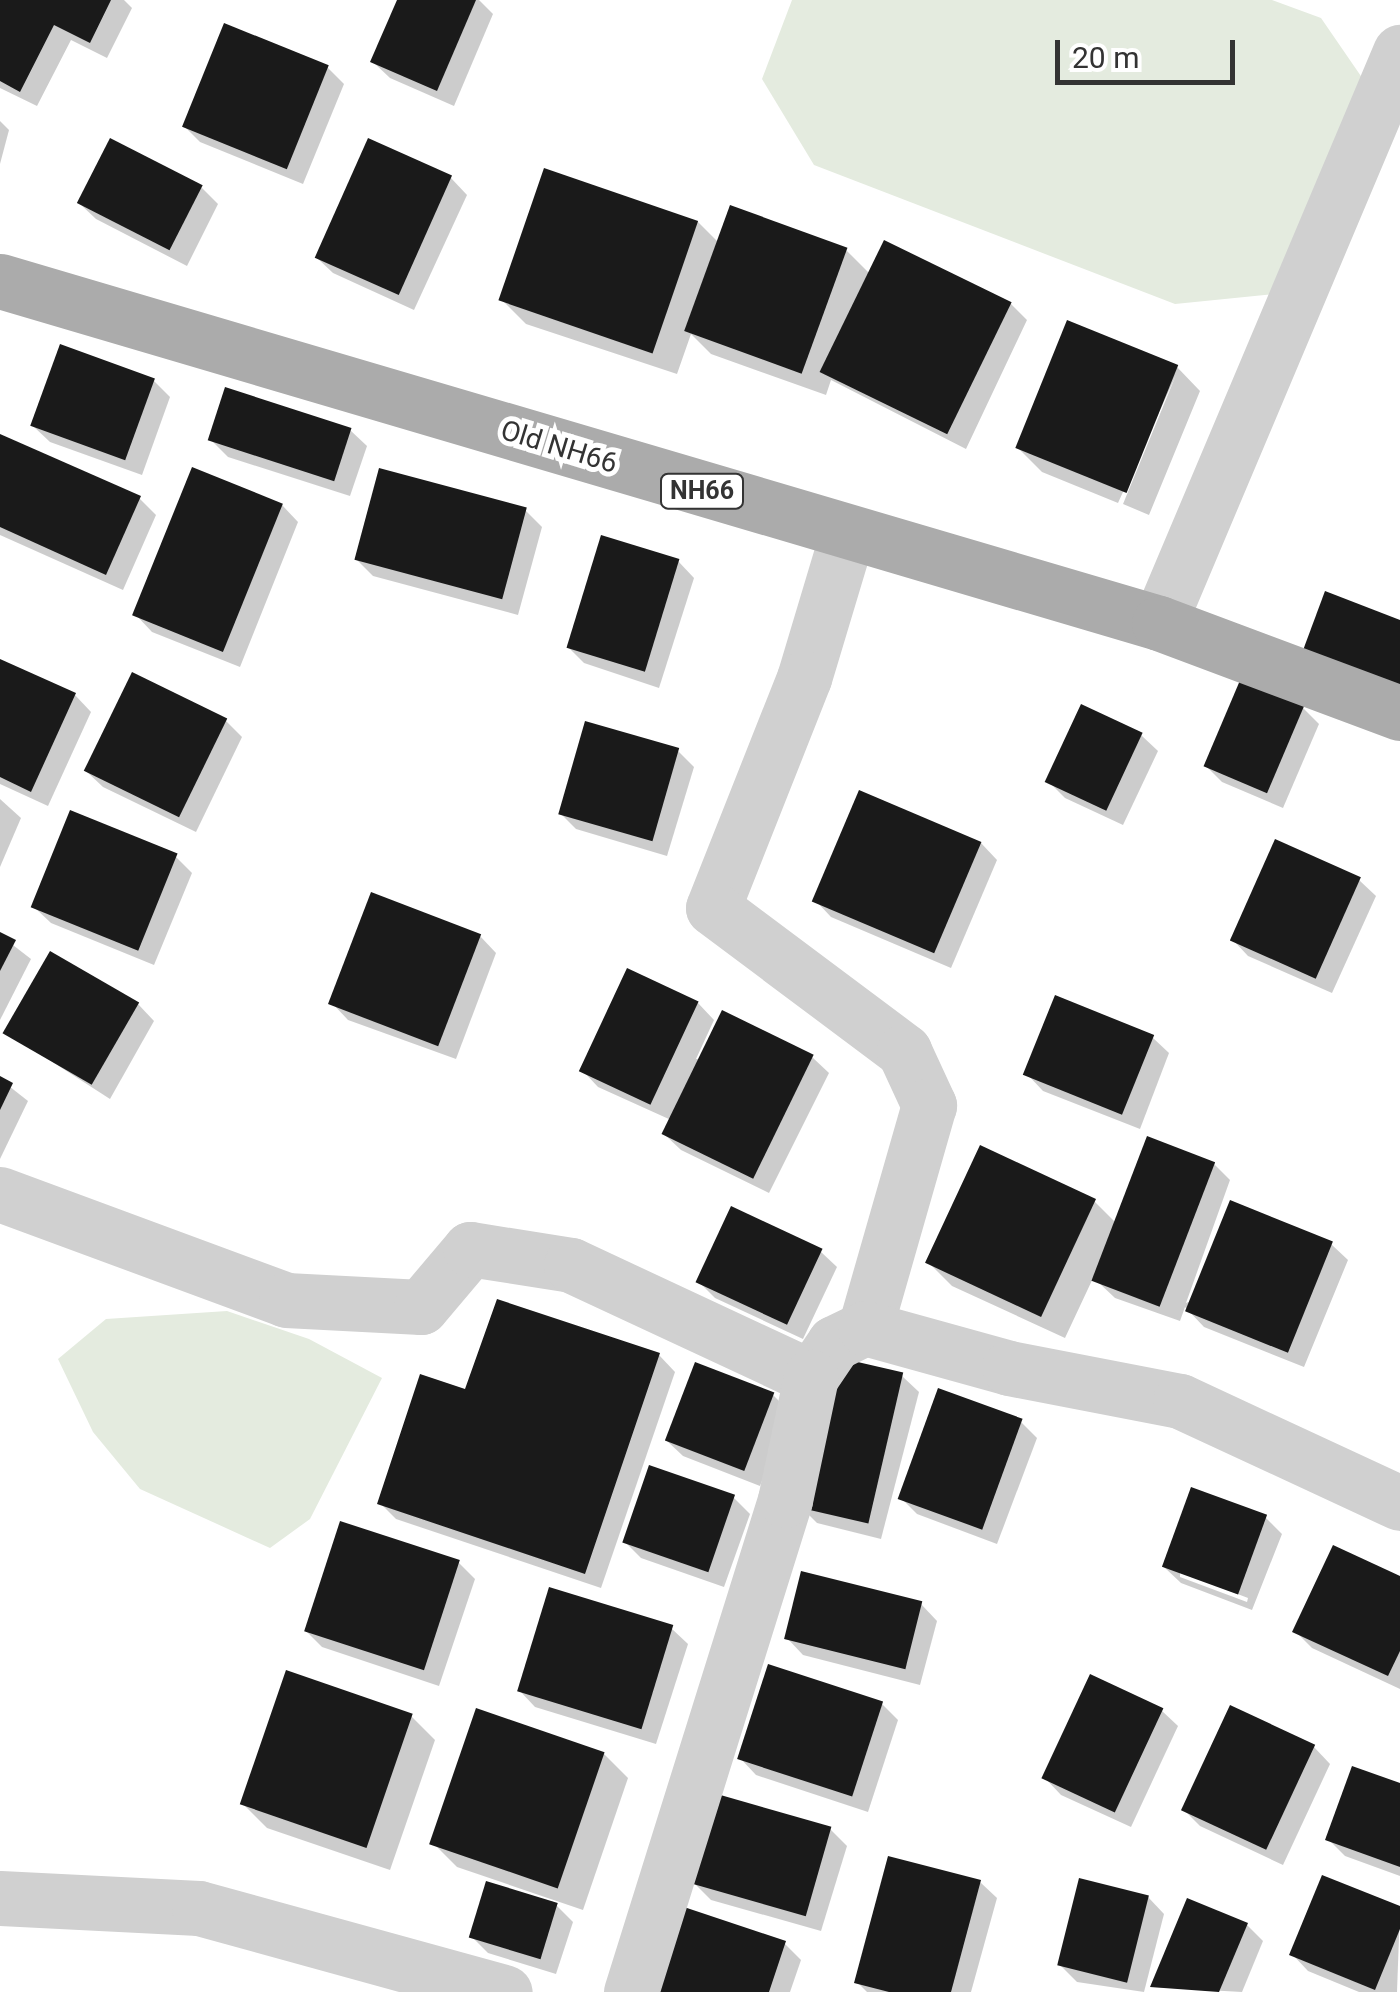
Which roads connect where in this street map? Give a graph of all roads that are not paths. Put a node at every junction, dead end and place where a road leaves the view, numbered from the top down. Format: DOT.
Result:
graph roads {
  1 [pos="1400,52"];
  2 [pos="1,289"];
  3 [pos="848,534"];
  4 [pos="1159,622"];
  5 [pos="1400,713"];
  6 [pos="0,1194"];
  7 [pos="865,1328"];
  8 [pos="812,1377"];
  9 [pos="1400,1503"];
  10 [pos="0,1898"];
  11 [pos="504,1992"];
  12 [pos="631,1992"];
  1 -- 4 [label="street"];
  2 -- 3 [label="main road, Old NH66 / NH66"];
  3 -- 4 [label="main road, Old NH66 / NH66"];
  3 -- 7 [label="street"];
  4 -- 5 [label="main road, Old NH66 / NH66"];
  6 -- 8 [label="street"];
  7 -- 8 [label="street"];
  7 -- 9 [label="street"];
  8 -- 12 [label="street"];
  10 -- 11 [label="street"];
}
